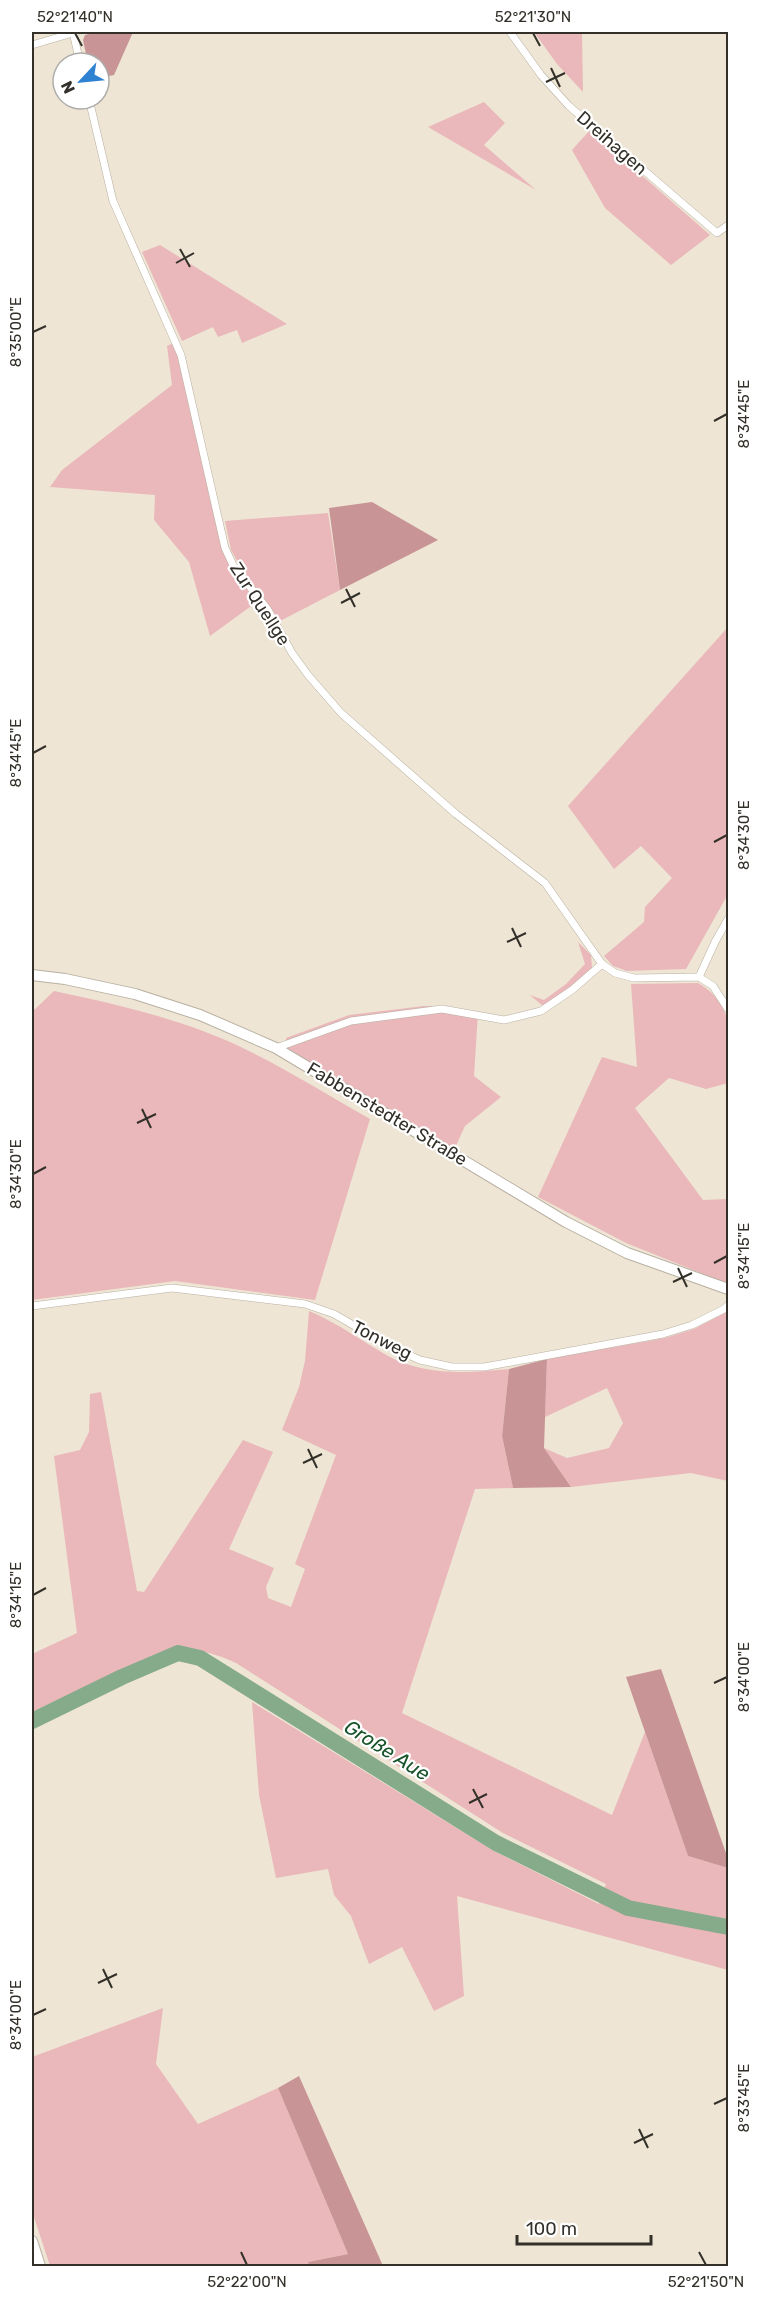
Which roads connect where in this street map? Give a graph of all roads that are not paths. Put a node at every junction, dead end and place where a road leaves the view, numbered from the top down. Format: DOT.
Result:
graph roads {
  1 [pos="75,32"];
  2 [pos="510,32"];
  3 [pos="32,45"];
  4 [pos="78,51"];
  5 [pos="92,111"];
  6 [pos="729,225"];
  7 [pos="729,919"];
  8 [pos="602,964"];
  9 [pos="32,975"];
  10 [pos="699,977"];
  11 [pos="729,1009"];
  12 [pos="276,1048"];
  13 [pos="729,1289"];
  14 [pos="729,1305"];
  15 [pos="32,1306"];
  16 [pos="32,2241"];
  17 [pos="40,2266"];
  1 -- 3 [label="street"];
  1 -- 4 [label="street"];
  2 -- 6 [label="street, Dreihagen"];
  5 -- 8 [label="street, Zur Quellge"];
  7 -- 10 [label="street"];
  8 -- 10 [label="street"];
  8 -- 12 [label="street"];
  9 -- 12 [label="street, Fabbenstedter Straße"];
  10 -- 11 [label="street"];
  12 -- 13 [label="street, Fabbenstedter Straße"];
  14 -- 15 [label="street, Tonweg"];
  16 -- 17 [label="street"];
}
